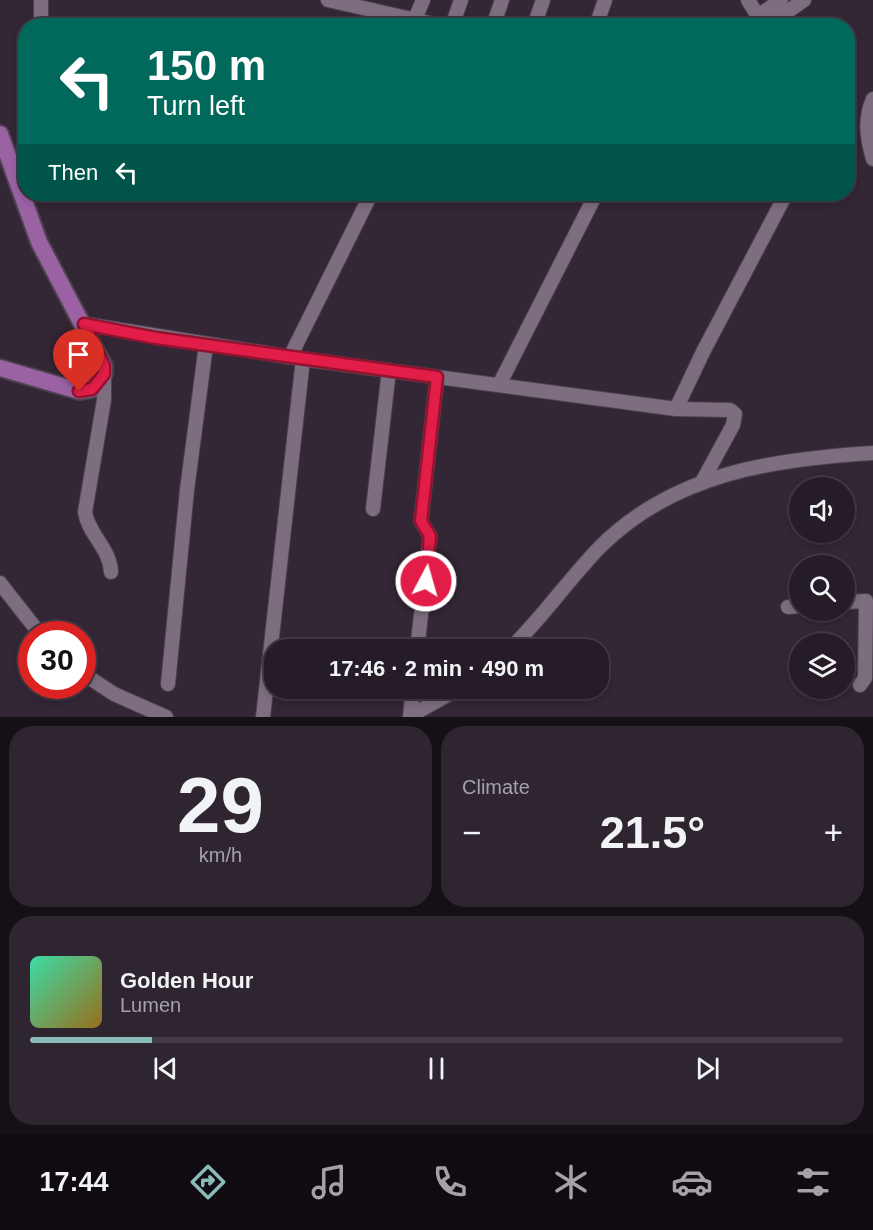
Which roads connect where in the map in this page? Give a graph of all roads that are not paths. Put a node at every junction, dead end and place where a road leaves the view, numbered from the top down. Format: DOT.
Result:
graph roads {
  1 [pos="41,0"];
  2 [pos="328,0"];
  3 [pos="423,0"];
  4 [pos="461,0"];
  5 [pos="502,0"];
  6 [pos="543,0"];
  7 [pos="605,0"];
  8 [pos="748,0"];
  9 [pos="781,0"];
  10 [pos="804,0"];
  11 [pos="353,2"];
  12 [pos="41,18"];
  13 [pos="408,18"];
  14 [pos="416,18"];
  15 [pos="455,18"];
  16 [pos="496,18"];
  17 [pos="537,18"];
  18 [pos="599,18"];
  19 [pos="760,18"];
  20 [pos="766,18"];
  21 [pos="770,18"];
  22 [pos="873,99"];
  23 [pos="0,134"];
  24 [pos="873,159"];
  25 [pos="18,184"];
  26 [pos="24,201"];
  27 [pos="368,201"];
  28 [pos="592,201"];
  29 [pos="782,201"];
  30 [pos="84,324"];
  31 [pos="206,345"];
  32 [pos="297,358"];
  33 [pos="0,368"];
  34 [pos="389,370"];
  35 [pos="104,374"];
  36 [pos="437,377"];
  37 [pos="499,385"];
  38 [pos="676,409"];
  39 [pos="873,453"];
  40 [pos="702,482"];
  41 [pos="373,509"];
  42 [pos="111,572"];
  43 [pos="0,583"];
  44 [pos="869,601"];
  45 [pos="30,621"];
  46 [pos="418,639"];
  47 [pos="519,639"];
  48 [pos="96,683"];
  49 [pos="168,684"];
  50 [pos="860,686"];
  51 [pos="412,699"];
  52 [pos="440,699"];
  53 [pos="410,716"];
  54 [pos="166,717"];
  55 [pos="263,717"];
  1 -- 12 [label="street"];
  2 -- 11 [label="street"];
  3 -- 14 [label="street"];
  4 -- 15 [label="street"];
  5 -- 16 [label="street"];
  6 -- 17 [label="street"];
  7 -- 18 [label="street"];
  8 -- 19 [label="street"];
  9 -- 20 [label="street"];
  10 -- 21 [label="street"];
  11 -- 13 [label="street"];
  22 -- 24 [label="street"];
  23 -- 25 [label="main road"];
  26 -- 30 [label="main road"];
  27 -- 32 [label="street"];
  28 -- 37 [label="street"];
  29 -- 38 [label="street"];
  30 -- 31 [label="street"];
  30 -- 35 [label="main road"];
  31 -- 32 [label="street"];
  31 -- 49 [label="street"];
  32 -- 34 [label="street"];
  32 -- 55 [label="street"];
  33 -- 35 [label="main road"];
  34 -- 36 [label="street"];
  34 -- 41 [label="street"];
  35 -- 42 [label="street"];
  36 -- 37 [label="street"];
  36 -- 46 [label="street"];
  37 -- 38 [label="street"];
  38 -- 40 [label="street"];
  39 -- 40 [label="street"];
  40 -- 47 [label="street"];
  43 -- 45 [label="street"];
  44 -- 50 [label="street"];
  48 -- 54 [label="street"];
  51 -- 53 [label="street"];
  52 -- 53 [label="street"];
}
